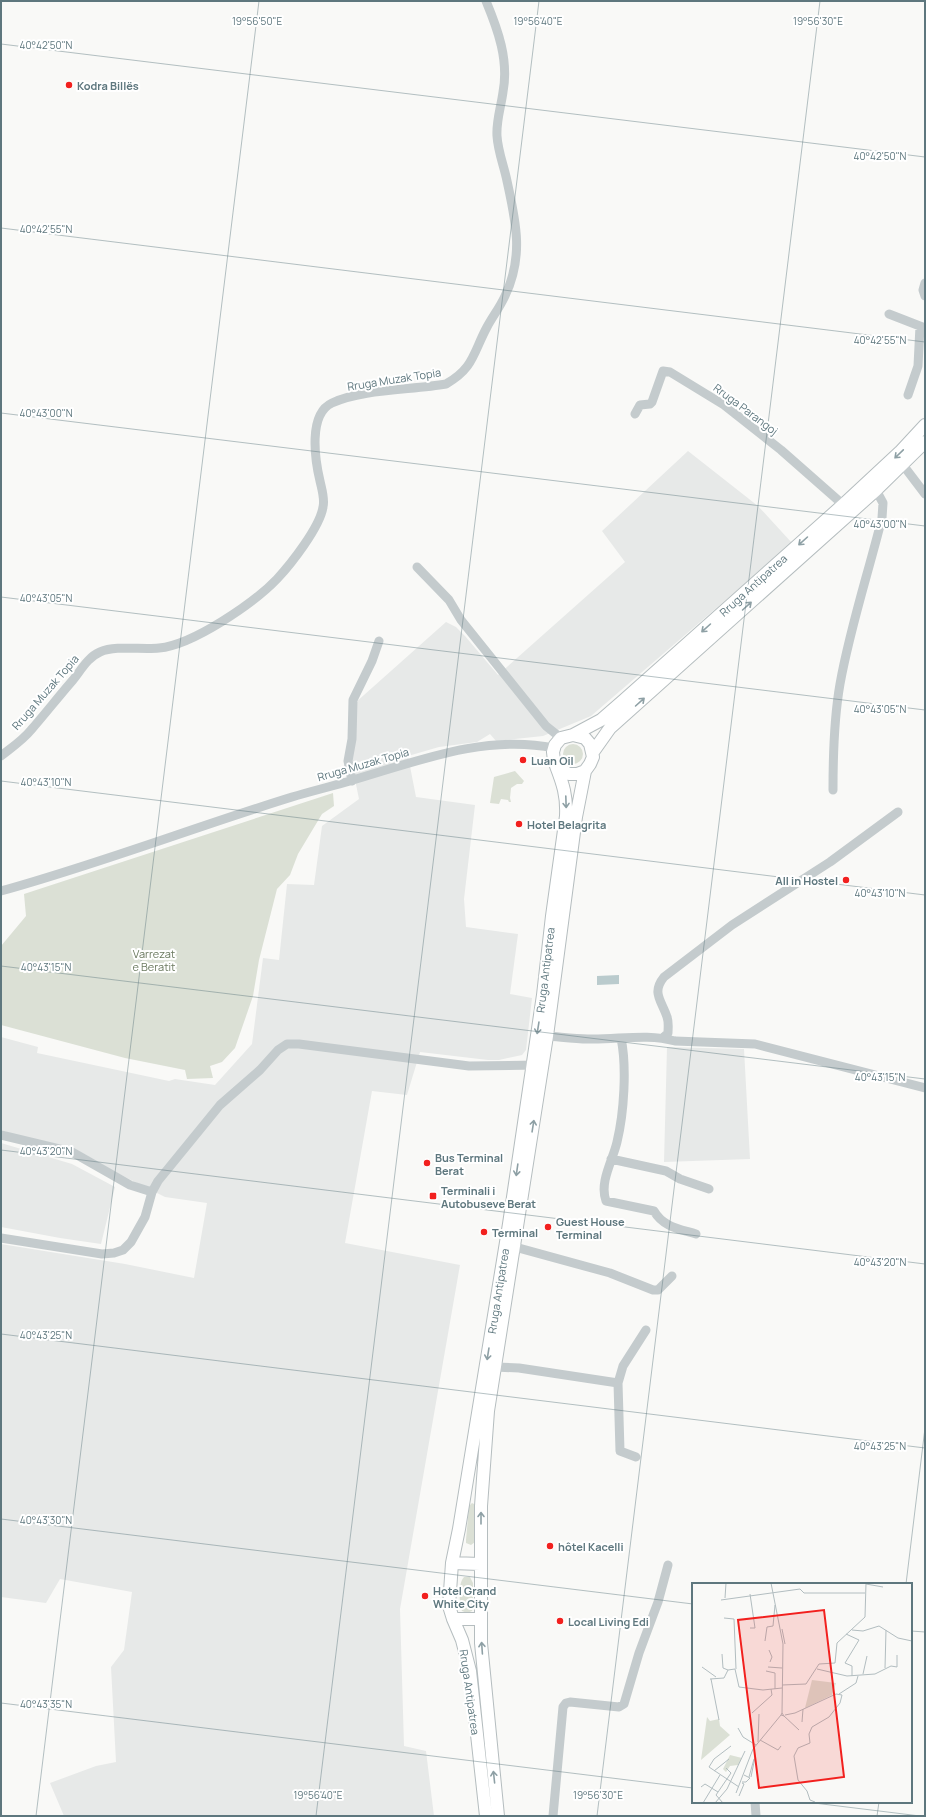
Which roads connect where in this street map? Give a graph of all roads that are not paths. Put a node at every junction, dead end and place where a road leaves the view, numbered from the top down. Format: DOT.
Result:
graph roads {
  1 [pos="486,1"];
  2 [pos="925,283"];
  3 [pos="925,296"];
  4 [pos="890,314"];
  5 [pos="922,327"];
  6 [pos="908,395"];
  7 [pos="635,414"];
  8 [pos="925,425"];
  9 [pos="925,442"];
  10 [pos="904,465"];
  11 [pos="876,490"];
  12 [pos="925,494"];
  13 [pos="848,508"];
  14 [pos="417,567"];
  15 [pos="380,641"];
  16 [pos="567,736"];
  17 [pos="554,748"];
  18 [pos="593,752"];
  19 [pos="1,756"];
  20 [pos="556,764"];
  21 [pos="585,771"];
  22 [pos="352,780"];
  23 [pos="833,790"];
  24 [pos="898,812"];
  25 [pos="1,891"];
  26 [pos="557,916"];
  27 [pos="547,1036"];
  28 [pos="621,1038"];
  29 [pos="663,1038"];
  30 [pos="537,1065"];
  31 [pos="925,1088"];
  32 [pos="1,1134"];
  33 [pos="611,1159"];
  34 [pos="709,1189"];
  35 [pos="152,1192"];
  36 [pos="696,1234"];
  37 [pos="1,1238"];
  38 [pos="510,1245"];
  39 [pos="672,1276"];
  40 [pos="646,1330"];
  41 [pos="496,1367"];
  42 [pos="618,1383"];
  43 [pos="483,1410"];
  44 [pos="636,1457"];
  45 [pos="452,1563"];
  46 [pos="480,1564"];
  47 [pos="668,1564"];
  48 [pos="453,1619"];
  49 [pos="481,1619"];
  50 [pos="755,1803"];
  51 [pos="486,1816"];
  52 [pos="498,1816"];
  53 [pos="553,1816"];
  54 [pos="756,1816"];
  1 -- 19 [label="street, Rruga Muzak Topia"];
  2 -- 3 [label="street"];
  4 -- 5 [label="street"];
  5 -- 6 [label="street"];
  7 -- 13 [label="street, Rruga Parangoj"];
  8 -- 13 [label="main road, Rruga Antipatrea, one-way"];
  9 -- 10 [label="main road, Rruga Antipatrea"];
  10 -- 11 [label="main road, Rruga Antipatrea"];
  10 -- 12 [label="street"];
  11 -- 13 [label="main road, Rruga Antipatrea"];
  11 -- 23 [label="street"];
  13 -- 16 [label="main road, Rruga Antipatrea, one-way"];
  18 -- 13 [label="main road, Rruga Antipatrea, one-way"];
  14 -- 16 [label="street"];
  15 -- 22 [label="street"];
  16 -- 17 [label="main road, Rruga Antipatrea"];
  16 -- 18 [label="main road"];
  17 -- 20 [label="main road, Rruga Antipatrea"];
  17 -- 22 [label="street, Rruga Muzak Topia"];
  18 -- 21 [label="main road, Rruga Antipatrea"];
  20 -- 21 [label="main road"];
  20 -- 26 [label="main road, Rruga Antipatrea, one-way"];
  21 -- 26 [label="main road, Rruga Antipatrea"];
  22 -- 25 [label="street, Rruga Muzak Topia"];
  24 -- 29 [label="street"];
  26 -- 27 [label="main road, Rruga Antipatrea"];
  26 -- 30 [label="main road, Rruga Antipatrea, one-way"];
  27 -- 28 [label="street"];
  27 -- 30 [label="main road, Rruga Antipatrea"];
  28 -- 29 [label="street"];
  28 -- 33 [label="street"];
  29 -- 31 [label="street"];
  30 -- 35 [label="street"];
  30 -- 38 [label="main road, Rruga Antipatrea"];
  32 -- 35 [label="street"];
  33 -- 34 [label="street"];
  33 -- 36 [label="street"];
  35 -- 37 [label="street"];
  38 -- 39 [label="street"];
  38 -- 41 [label="main road, Rruga Antipatrea"];
  38 -- 43 [label="main road, Rruga Antipatrea, one-way"];
  40 -- 42 [label="street"];
  41 -- 42 [label="street"];
  41 -- 43 [label="main road, Rruga Antipatrea"];
  42 -- 44 [label="street"];
  43 -- 45 [label="main road, Rruga Antipatrea"];
  46 -- 43 [label="main road, Rruga Antipatrea, one-way"];
  45 -- 46 [label="main road"];
  45 -- 48 [label="main road, Rruga Antipatrea"];
  46 -- 49 [label="main road, Rruga Antipatrea"];
  47 -- 53 [label="street"];
  48 -- 49 [label="main road"];
  48 -- 51 [label="main road, Rruga Antipatrea"];
  52 -- 49 [label="main road, Rruga Antipatrea, one-way"];
  50 -- 54 [label="street"];
}
